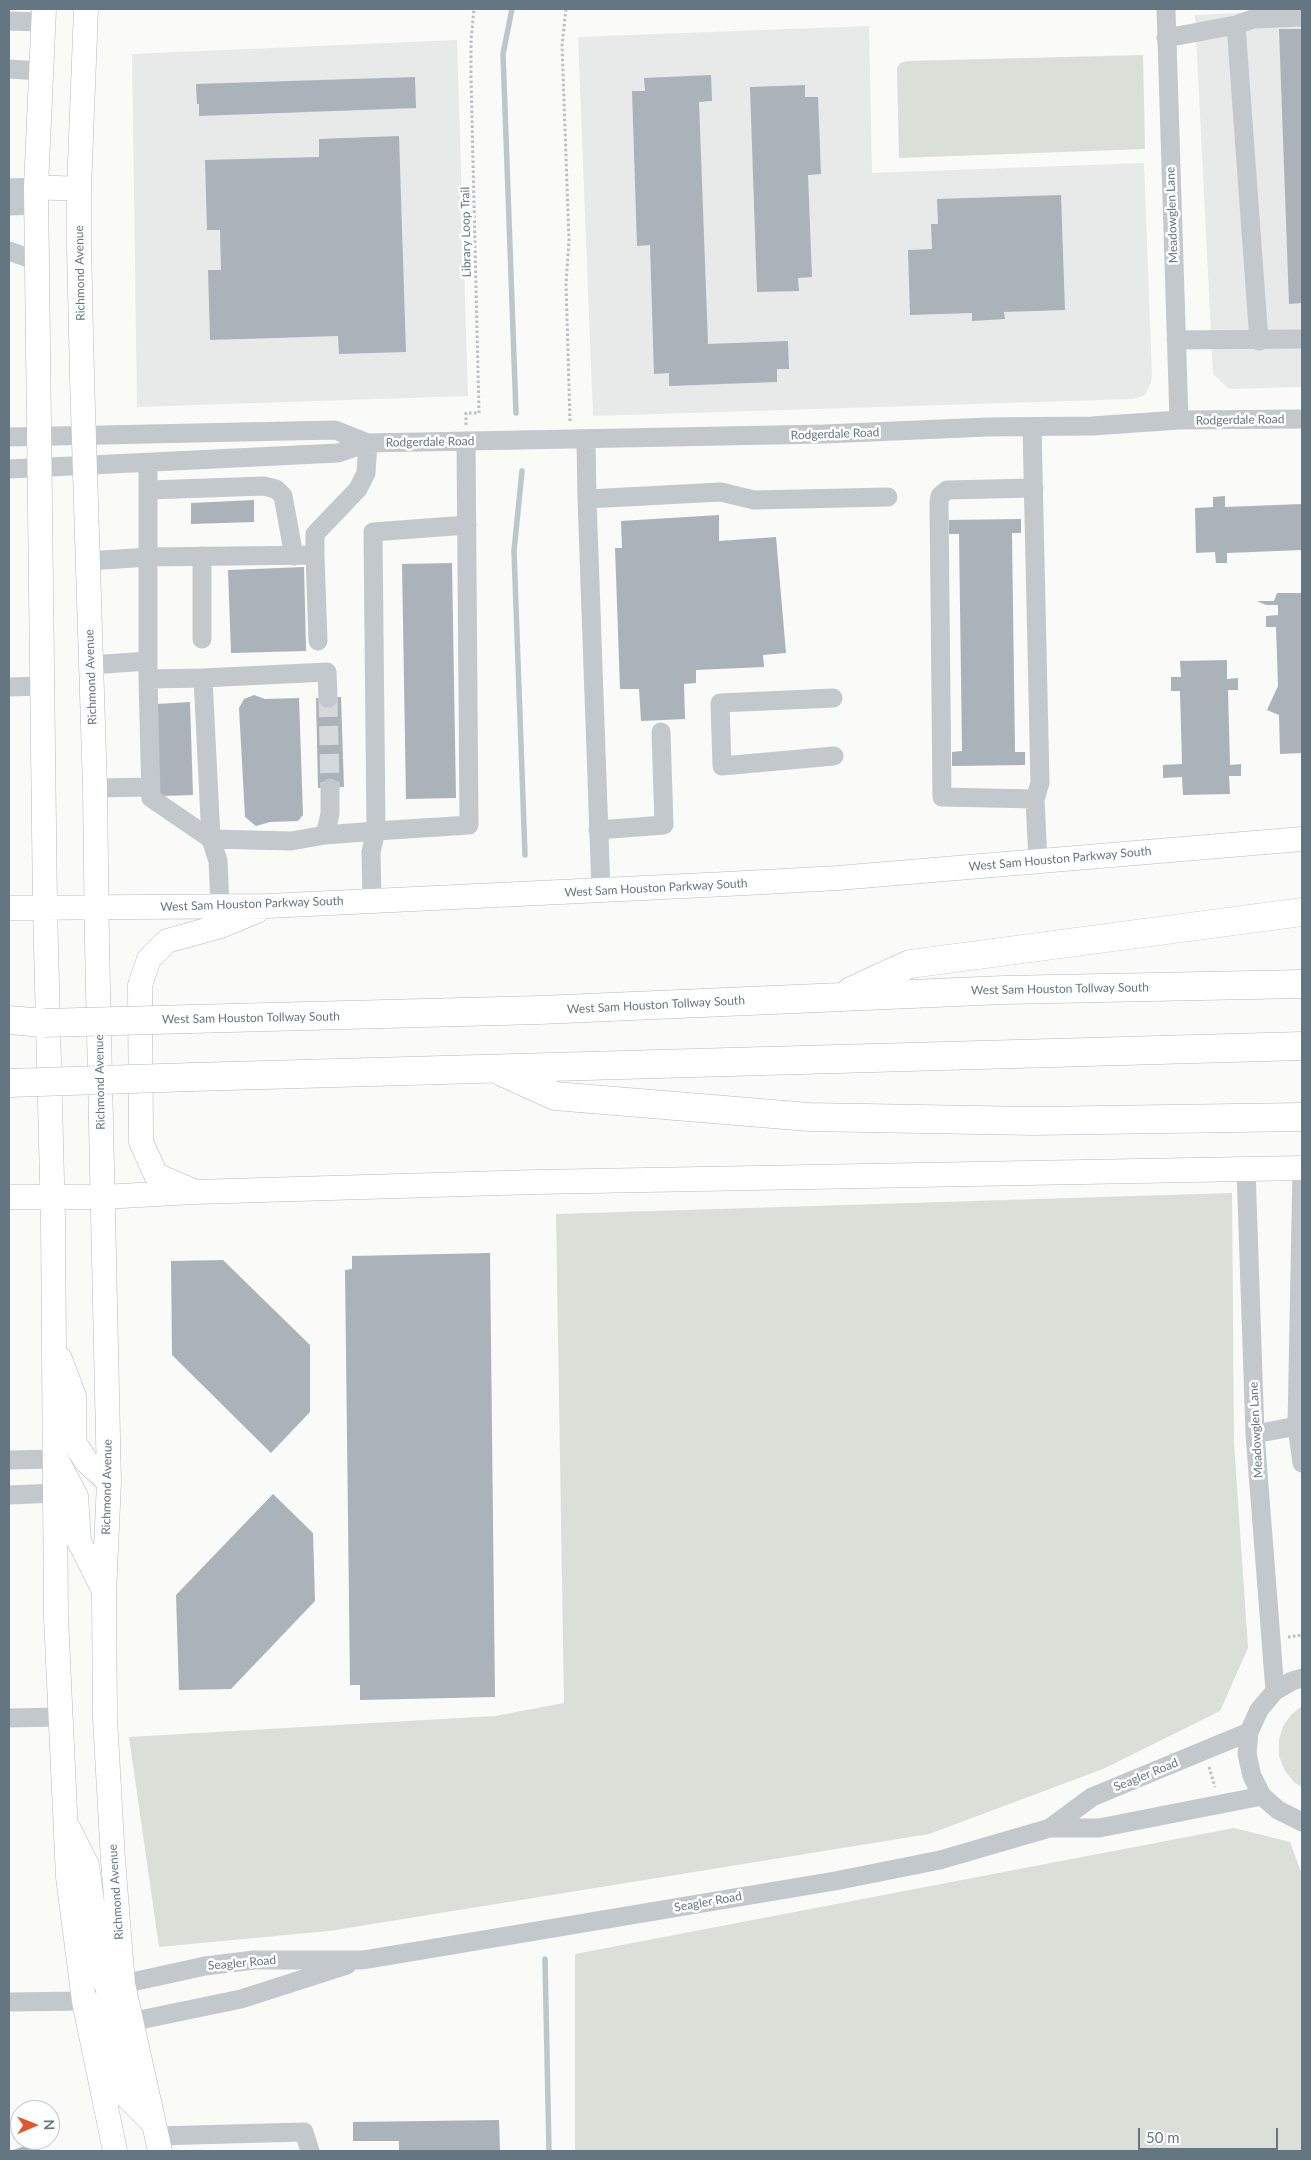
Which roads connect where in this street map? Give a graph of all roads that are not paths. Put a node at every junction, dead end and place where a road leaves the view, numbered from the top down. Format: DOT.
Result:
graph roads {
  1 [pos="86,9"];
  2 [pos="1166,9"];
  3 [pos="44,15"];
  4 [pos="1302,17"];
  5 [pos="9,21"];
  6 [pos="1236,25"];
  7 [pos="1166,38"];
  8 [pos="9,69"];
  9 [pos="41,71"];
  10 [pos="9,188"];
  11 [pos="79,189"];
  12 [pos="36,196"];
  13 [pos="9,206"];
  14 [pos="9,251"];
  15 [pos="37,261"];
  16 [pos="1302,339"];
  17 [pos="1176,340"];
  18 [pos="1259,340"];
  19 [pos="1302,419"];
  20 [pos="1179,420"];
  21 [pos="1032,427"];
  22 [pos="84,435"];
  23 [pos="40,436"];
  24 [pos="9,437"];
  25 [pos="578,439"];
  26 [pos="471,441"];
  27 [pos="368,443"];
  28 [pos="148,462"];
  29 [pos="85,466"];
  30 [pos="40,468"];
  31 [pos="9,469"];
  32 [pos="1034,488"];
  33 [pos="149,490"];
  34 [pos="888,497"];
  35 [pos="587,499"];
  36 [pos="467,525"];
  37 [pos="315,555"];
  38 [pos="202,556"];
  39 [pos="294,556"];
  40 [pos="149,557"];
  41 [pos="88,561"];
  42 [pos="202,639"];
  43 [pos="318,641"];
  44 [pos="91,665"];
  45 [pos="148,670"];
  46 [pos="203,678"];
  47 [pos="42,686"];
  48 [pos="9,687"];
  49 [pos="328,698"];
  50 [pos="832,698"];
  51 [pos="661,732"];
  52 [pos="834,756"];
  53 [pos="151,787"];
  54 [pos="95,788"];
  55 [pos="330,788"];
  56 [pos="1035,799"];
  57 [pos="598,830"];
  58 [pos="376,831"];
  59 [pos="325,835"];
  60 [pos="211,839"];
  61 [pos="1302,839"];
  62 [pos="1038,861"];
  63 [pos="601,891"];
  64 [pos="372,900"];
  65 [pos="220,906"];
  66 [pos="268,906"];
  67 [pos="45,907"];
  68 [pos="98,907"];
  69 [pos="9,908"];
  70 [pos="1302,912"];
  71 [pos="1302,984"];
  72 [pos="839,997"];
  73 [pos="9,1020"];
  74 [pos="44,1023"];
  75 [pos="9,1024"];
  76 [pos="1302,1046"];
  77 [pos="496,1069"];
  78 [pos="9,1083"];
  79 [pos="1302,1117"];
  80 [pos="1302,1168"];
  81 [pos="1246,1169"];
  82 [pos="194,1192"];
  83 [pos="9,1197"];
  84 [pos="52,1197"];
  85 [pos="103,1197"];
  86 [pos="54,1342"];
  87 [pos="1297,1426"];
  88 [pos="1256,1434"];
  89 [pos="56,1459"];
  90 [pos="9,1460"];
  91 [pos="1302,1463"];
  92 [pos="109,1482"];
  93 [pos="56,1493"];
  94 [pos="9,1495"];
  95 [pos="104,1593"];
  96 [pos="1302,1678"];
  97 [pos="1275,1692"];
  98 [pos="60,1717"];
  99 [pos="9,1718"];
  100 [pos="1249,1732"];
  101 [pos="1262,1796"];
  102 [pos="1302,1822"];
  103 [pos="66,1824"];
  104 [pos="1050,1828"];
  105 [pos="363,1960"];
  106 [pos="123,1984"];
  107 [pos="84,2000"];
  108 [pos="9,2002"];
  109 [pos="130,2022"];
  110 [pos="157,2137"];
  111 [pos="115,2151"];
  112 [pos="310,2151"];
  1 -- 11 [label="main road, Richmond Avenue"];
  2 -- 7 [label="street, Meadowglen Lane"];
  3 -- 5 [label="street"];
  3 -- 9 [label="main road"];
  4 -- 6 [label="street"];
  6 -- 7 [label="street"];
  6 -- 18 [label="street"];
  7 -- 17 [label="street, Meadowglen Lane"];
  8 -- 9 [label="street"];
  9 -- 12 [label="main road"];
  10 -- 12 [label="street"];
  11 -- 12 [label="main road"];
  11 -- 22 [label="main road, Richmond Avenue"];
  12 -- 13 [label="street"];
  12 -- 15 [label="main road"];
  14 -- 15 [label="street"];
  15 -- 23 [label="main road"];
  16 -- 18 [label="street"];
  17 -- 18 [label="street"];
  17 -- 20 [label="street, Meadowglen Lane"];
  19 -- 20 [label="street, Rodgerdale Road"];
  20 -- 21 [label="street, Rodgerdale Road"];
  21 -- 25 [label="street, Rodgerdale Road"];
  21 -- 32 [label="street"];
  22 -- 23 [label="street, Rodgerdale Road"];
  22 -- 27 [label="street, Rodgerdale Road"];
  22 -- 29 [label="main road, Richmond Avenue"];
  23 -- 24 [label="street, Rodgerdale Road"];
  23 -- 30 [label="main road"];
  25 -- 26 [label="street, Rodgerdale Road"];
  25 -- 35 [label="street"];
  26 -- 27 [label="street, Rodgerdale Road"];
  26 -- 36 [label="street"];
  27 -- 28 [label="street, Rodgerdale Road"];
  27 -- 37 [label="street"];
  28 -- 29 [label="street, Rodgerdale Road"];
  28 -- 33 [label="street"];
  29 -- 30 [label="street, Rodgerdale Road"];
  29 -- 41 [label="main road, Richmond Avenue"];
  30 -- 31 [label="street, Rodgerdale Road"];
  30 -- 47 [label="main road"];
  32 -- 56 [label="street"];
  32 -- 56 [label="street"];
  33 -- 39 [label="street"];
  33 -- 40 [label="street"];
  34 -- 35 [label="street"];
  35 -- 57 [label="street"];
  36 -- 58 [label="street"];
  36 -- 58 [label="street"];
  37 -- 39 [label="street"];
  37 -- 43 [label="street"];
  38 -- 39 [label="street"];
  38 -- 40 [label="street"];
  38 -- 42 [label="street"];
  40 -- 41 [label="street"];
  40 -- 45 [label="street"];
  41 -- 44 [label="main road, Richmond Avenue"];
  44 -- 45 [label="street"];
  44 -- 54 [label="main road, Richmond Avenue"];
  45 -- 46 [label="street"];
  45 -- 53 [label="street"];
  46 -- 49 [label="street"];
  46 -- 60 [label="street"];
  47 -- 48 [label="street"];
  47 -- 67 [label="main road"];
  50 -- 52 [label="street"];
  51 -- 57 [label="street"];
  53 -- 54 [label="street"];
  53 -- 60 [label="street"];
  54 -- 68 [label="main road, Richmond Avenue"];
  55 -- 59 [label="street"];
  56 -- 62 [label="street"];
  57 -- 63 [label="street"];
  58 -- 59 [label="street"];
  58 -- 64 [label="street"];
  59 -- 60 [label="street"];
  60 -- 65 [label="street"];
  61 -- 62 [label="main road, West Sam Houston Parkway South"];
  62 -- 63 [label="main road, West Sam Houston Parkway South"];
  63 -- 64 [label="main road, West Sam Houston Parkway South"];
  64 -- 66 [label="main road, West Sam Houston Parkway South"];
  65 -- 66 [label="main road, West Sam Houston Parkway South"];
  65 -- 68 [label="main road, West Sam Houston Parkway South"];
  66 -- 82 [label="main road"];
  67 -- 68 [label="main road, West Sam Houston Parkway South"];
  67 -- 69 [label="main road, West Sam Houston Parkway South"];
  67 -- 84 [label="main road"];
  68 -- 85 [label="main road, Richmond Avenue"];
  70 -- 72 [label="highway"];
  71 -- 72 [label="highway, West Sam Houston Tollway South"];
  72 -- 74 [label="highway, West Sam Houston Tollway South, bridge"];
  73 -- 74 [label="highway"];
  74 -- 75 [label="highway, West Sam Houston Tollway South"];
  76 -- 77 [label="highway"];
  77 -- 78 [label="highway, bridge"];
  77 -- 79 [label="highway"];
  80 -- 81 [label="main road"];
  80 -- 87 [label="street"];
  81 -- 82 [label="main road"];
  81 -- 88 [label="street, Meadowglen Lane"];
  82 -- 85 [label="main road"];
  83 -- 84 [label="main road"];
  84 -- 85 [label="main road"];
  84 -- 86 [label="main road"];
  85 -- 92 [label="main road, Richmond Avenue"];
  86 -- 89 [label="main road"];
  86 -- 92 [label="main road"];
  87 -- 88 [label="street"];
  87 -- 91 [label="street"];
  88 -- 97 [label="street, Meadowglen Lane"];
  89 -- 90 [label="street"];
  89 -- 93 [label="main road"];
  89 -- 95 [label="main road"];
  92 -- 95 [label="main road, Richmond Avenue"];
  93 -- 94 [label="street"];
  93 -- 98 [label="main road"];
  95 -- 106 [label="main road, Richmond Avenue"];
  96 -- 97 [label="street"];
  97 -- 100 [label="street"];
  98 -- 99 [label="street"];
  98 -- 103 [label="main road"];
  100 -- 101 [label="street"];
  100 -- 104 [label="street, Seagler Road"];
  101 -- 102 [label="street"];
  101 -- 104 [label="street, Seagler Road"];
  103 -- 107 [label="main road"];
  103 -- 109 [label="main road"];
  104 -- 105 [label="street, Seagler Road"];
  105 -- 106 [label="street, Seagler Road"];
  105 -- 109 [label="street, Seagler Road"];
  106 -- 109 [label="main road, Richmond Avenue"];
  107 -- 108 [label="street"];
  107 -- 110 [label="main road"];
  107 -- 111 [label="main road"];
  109 -- 110 [label="main road, Richmond Avenue"];
  110 -- 112 [label="street"];
}
